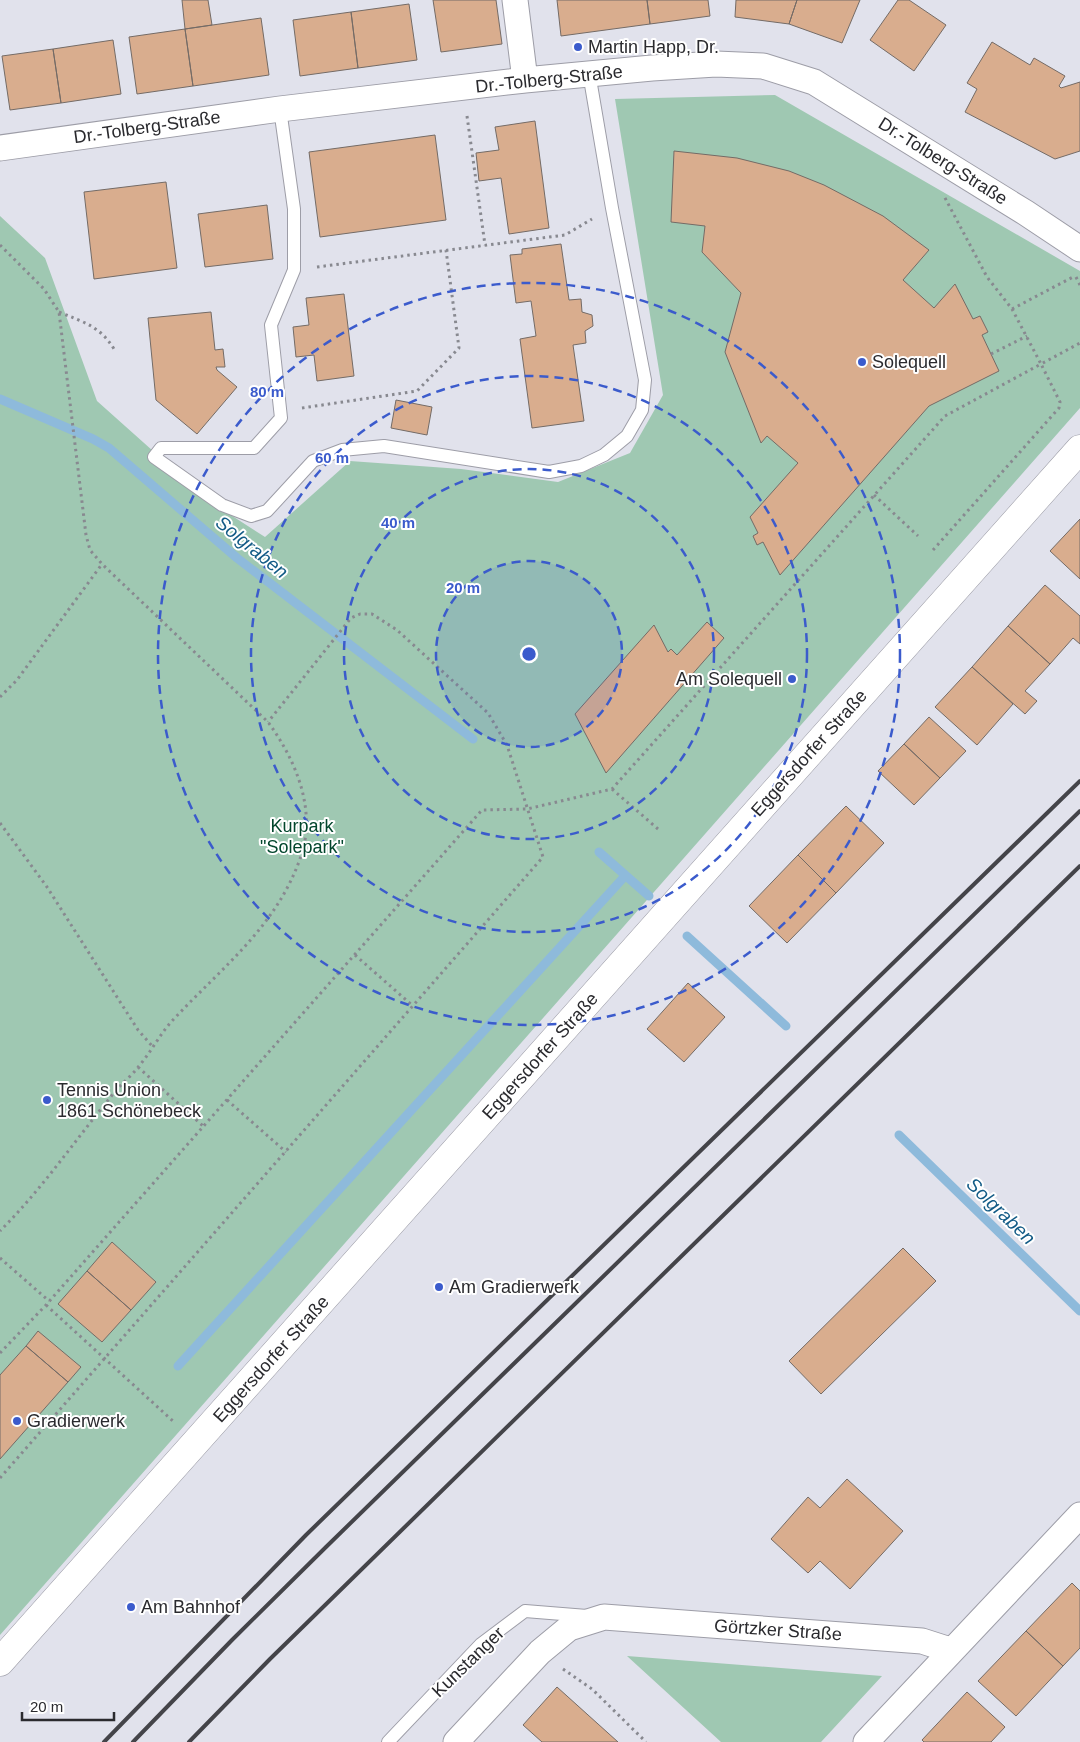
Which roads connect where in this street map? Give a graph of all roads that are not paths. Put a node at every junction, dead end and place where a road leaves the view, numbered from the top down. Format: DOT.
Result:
graph roads {
  1 [pos="515,0"];
  2 [pos="589,73"];
  3 [pos="525,80"];
  4 [pos="280,109"];
  5 [pos="0,148"];
  6 [pos="1080,249"];
  7 [pos="1080,449"];
  8 [pos="1080,1515"];
  9 [pos="604,1617"];
  10 [pos="950,1650"];
  11 [pos="0,1662"];
  12 [pos="388,1742"];
  13 [pos="456,1742"];
  14 [pos="866,1742"];
  1 -- 3 [label="street"];
  2 -- 3 [label="street, Dr.-Tolberg-Straße"];
  2 -- 4 [label="lane"];
  2 -- 6 [label="street, Dr.-Tolberg-Straße"];
  3 -- 4 [label="street, Dr.-Tolberg-Straße"];
  4 -- 5 [label="street, Dr.-Tolberg-Straße"];
  7 -- 11 [label="street, Eggersdorfer Straße"];
  8 -- 10 [label="street"];
  9 -- 10 [label="street, Görtzker Straße"];
  9 -- 12 [label="lane, Kunstanger"];
  9 -- 13 [label="street"];
  10 -- 14 [label="street"];
}
